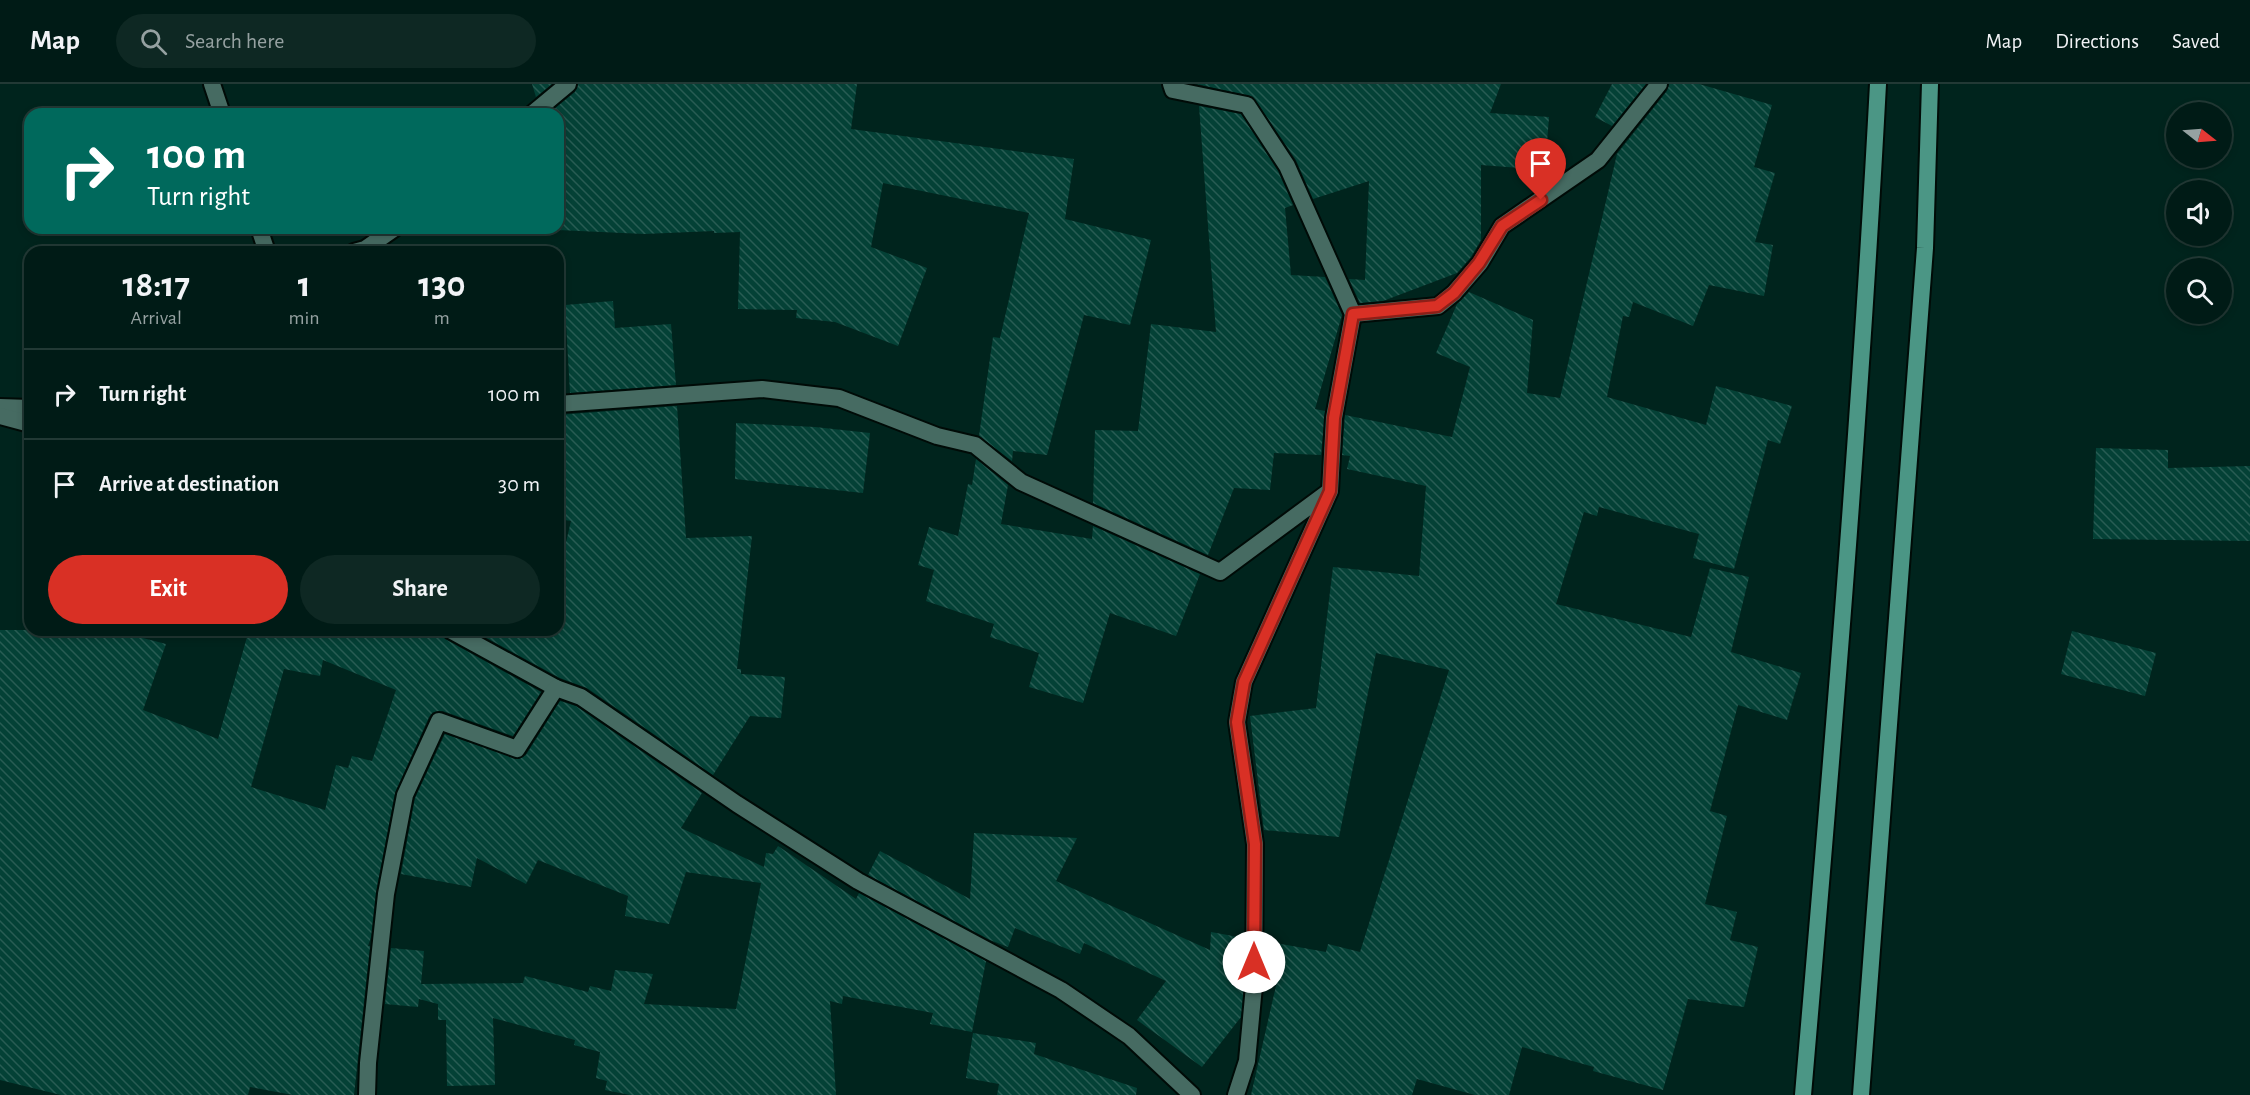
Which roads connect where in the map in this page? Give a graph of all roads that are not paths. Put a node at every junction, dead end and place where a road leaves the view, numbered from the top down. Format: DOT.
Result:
graph roads {
  1 [pos="212,84"];
  2 [pos="568,84"];
  3 [pos="1171,84"];
  4 [pos="1659,84"];
  5 [pos="1878,84"];
  6 [pos="1930,84"];
  7 [pos="220,108"];
  8 [pos="538,108"];
  9 [pos="386,234"];
  10 [pos="369,246"];
  11 [pos="1353,314"];
  12 [pos="564,404"];
  13 [pos="0,407"];
  14 [pos="24,408"];
  15 [pos="0,416"];
  16 [pos="24,422"];
  17 [pos="1330,491"];
  18 [pos="461,636"];
  19 [pos="556,688"];
  20 [pos="367,1095"];
  21 [pos="1192,1095"];
  22 [pos="1236,1095"];
  23 [pos="1803,1095"];
  24 [pos="1861,1095"];
  1 -- 7 [label="street"];
  2 -- 8 [label="street"];
  3 -- 11 [label="street"];
  4 -- 11 [label="street"];
  5 -- 23 [label="main road"];
  6 -- 24 [label="main road"];
  9 -- 10 [label="street"];
  11 -- 17 [label="street"];
  12 -- 17 [label="street"];
  13 -- 14 [label="street"];
  15 -- 16 [label="street"];
  17 -- 22 [label="street"];
  18 -- 19 [label="street"];
  19 -- 20 [label="street"];
  19 -- 21 [label="street"];
}
